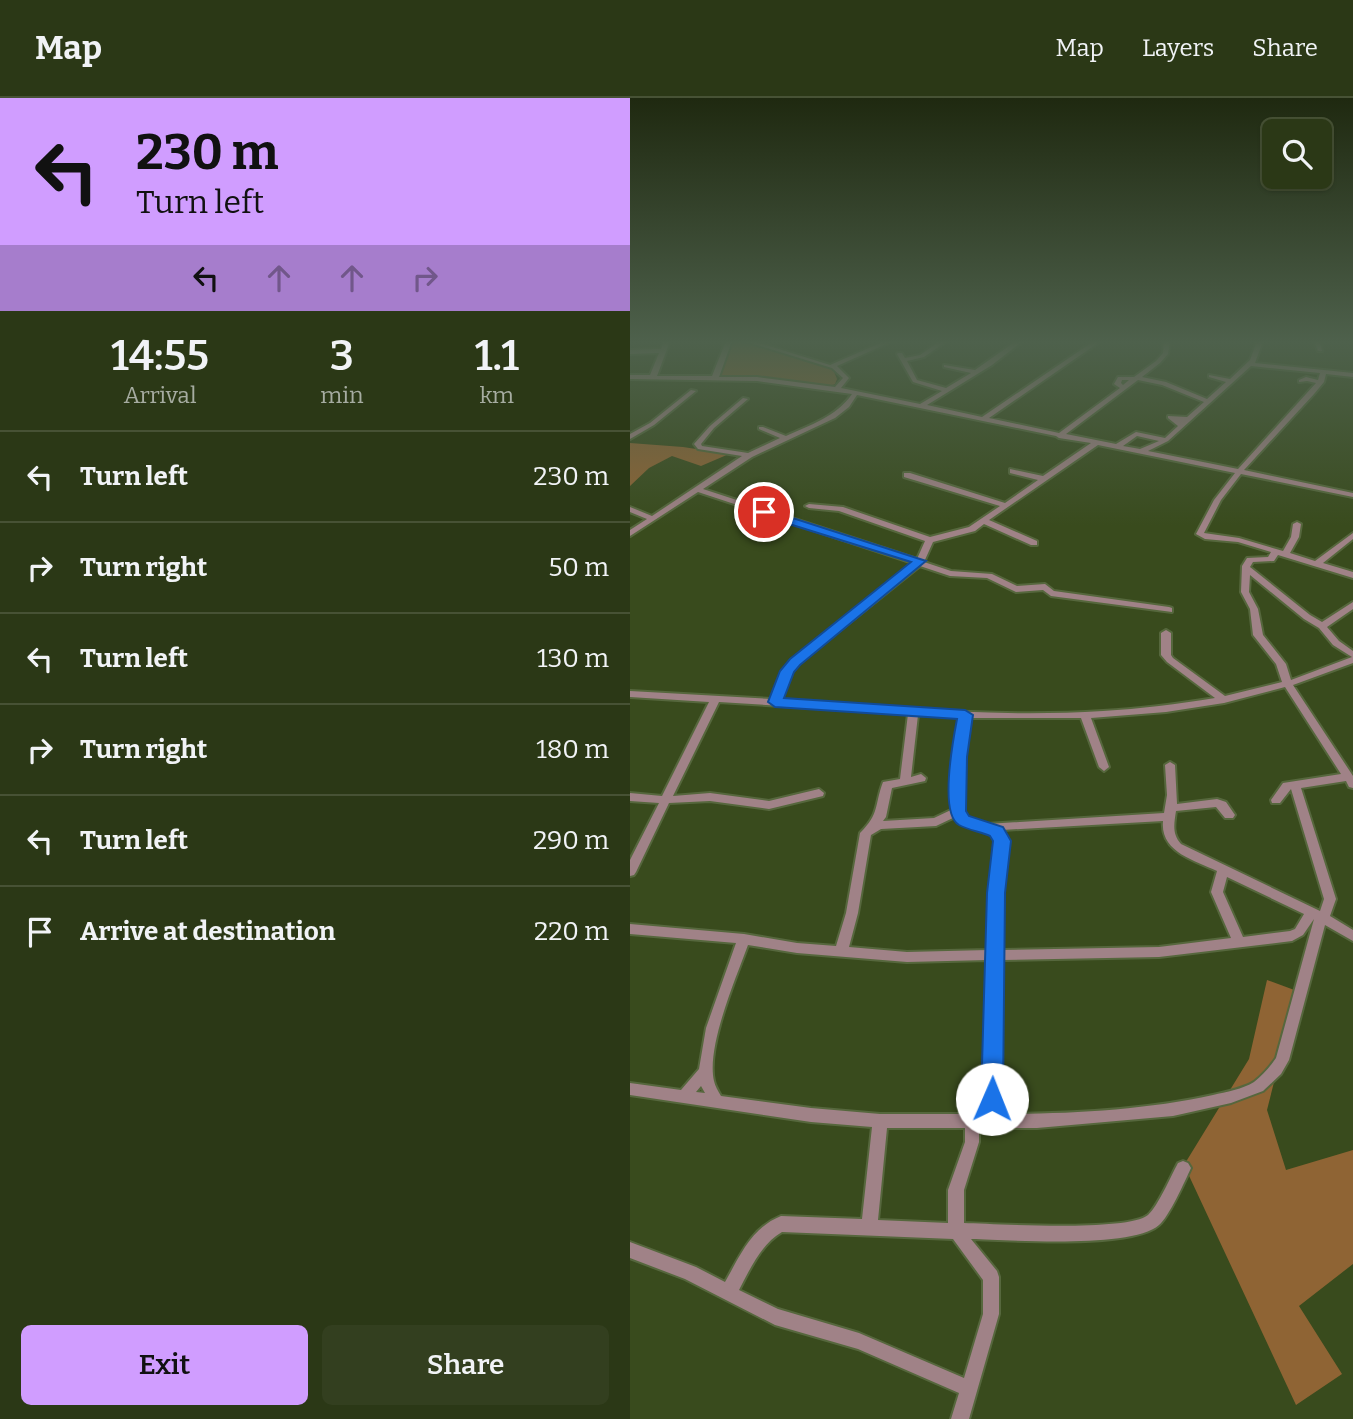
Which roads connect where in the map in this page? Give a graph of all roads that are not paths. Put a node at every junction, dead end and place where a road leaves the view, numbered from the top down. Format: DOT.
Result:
graph roads {
  1 [pos="679,403"];
  2 [pos="741,403"];
  3 [pos="849,403"];
  4 [pos="903,403"];
  5 [pos="926,403"];
  6 [pos="1007,403"];
  7 [pos="1105,403"];
  8 [pos="1207,403"];
  9 [pos="1302,403"];
  10 [pos="921,406"];
  11 [pos="983,419"];
  12 [pos="761,428"];
  13 [pos="1059,436"];
  14 [pos="630,437"];
  15 [pos="785,438"];
  16 [pos="1166,440"];
  17 [pos="1125,441"];
  18 [pos="1096,443"];
  19 [pos="1158,444"];
  20 [pos="1117,447"];
  21 [pos="1139,452"];
  22 [pos="749,455"];
  23 [pos="1013,471"];
  24 [pos="1240,472"];
  25 [pos="907,475"];
  26 [pos="1044,479"];
  27 [pos="700,490"];
  28 [pos="1352,494"];
  29 [pos="1004,505"];
  30 [pos="809,506"];
  31 [pos="630,509"];
  32 [pos="653,519"];
  33 [pos="984,521"];
  34 [pos="1297,524"];
  35 [pos="630,534"];
  36 [pos="1353,535"];
  37 [pos="930,540"];
  38 [pos="1034,543"];
  39 [pos="1281,553"];
  40 [pos="920,561"];
  41 [pos="1316,564"];
  42 [pos="1246,568"];
  43 [pos="1353,575"];
  44 [pos="1353,605"];
  45 [pos="1169,610"];
  46 [pos="1322,626"];
  47 [pos="1166,633"];
  48 [pos="1353,657"];
  49 [pos="1288,685"];
  50 [pos="630,694"];
  51 [pos="716,698"];
  52 [pos="1224,700"];
  53 [pos="775,702"];
  54 [pos="913,712"];
  55 [pos="965,715"];
  56 [pos="1084,715"];
  57 [pos="1170,765"];
  58 [pos="1104,767"];
  59 [pos="920,778"];
  60 [pos="905,780"];
  61 [pos="1351,780"];
  62 [pos="1295,785"];
  63 [pos="819,793"];
  64 [pos="630,797"];
  65 [pos="665,800"];
  66 [pos="1276,800"];
  67 [pos="958,811"];
  68 [pos="1170,812"];
  69 [pos="1229,815"];
  70 [pos="873,827"];
  71 [pos="989,827"];
  72 [pos="1223,870"];
  73 [pos="630,872"];
  74 [pos="1317,915"];
  75 [pos="630,929"];
  76 [pos="1353,936"];
  77 [pos="744,939"];
  78 [pos="1238,942"];
  79 [pos="841,952"];
  80 [pos="996,955"];
  81 [pos="705,1072"];
  82 [pos="630,1089"];
  83 [pos="685,1095"];
  84 [pos="717,1102"];
  85 [pos="880,1121"];
  86 [pos="972,1122"];
  87 [pos="992,1123"];
  88 [pos="1182,1168"];
  89 [pos="869,1227"];
  90 [pos="957,1231"];
  91 [pos="630,1250"];
  92 [pos="729,1292"];
  93 [pos="967,1388"];
  94 [pos="960,1419"];
  1 -- 14 [label="street"];
  2 -- 22 [label="street"];
  3 -- 15 [label="street"];
  4 -- 10 [label="street"];
  5 -- 10 [label="street"];
  6 -- 11 [label="street"];
  7 -- 13 [label="street"];
  8 -- 16 [label="street"];
  9 -- 24 [label="street"];
  10 -- 11 [label="street"];
  11 -- 13 [label="street"];
  12 -- 15 [label="street"];
  13 -- 18 [label="street"];
  15 -- 22 [label="street"];
  16 -- 17 [label="street"];
  16 -- 19 [label="street"];
  17 -- 19 [label="street"];
  17 -- 20 [label="street"];
  18 -- 20 [label="street"];
  18 -- 26 [label="street"];
  19 -- 21 [label="street"];
  20 -- 21 [label="street"];
  21 -- 24 [label="street"];
  22 -- 27 [label="street"];
  23 -- 26 [label="street"];
  24 -- 28 [label="street"];
  24 -- 39 [label="street"];
  25 -- 29 [label="street"];
  26 -- 29 [label="street"];
  27 -- 32 [label="street"];
  27 -- 40 [label="street"];
  29 -- 33 [label="street"];
  30 -- 37 [label="street"];
  31 -- 32 [label="street"];
  32 -- 35 [label="street"];
  33 -- 37 [label="street"];
  33 -- 38 [label="street"];
  34 -- 39 [label="street"];
  36 -- 41 [label="street"];
  37 -- 40 [label="street"];
  39 -- 41 [label="street"];
  39 -- 42 [label="street"];
  40 -- 45 [label="street"];
  40 -- 53 [label="street"];
  41 -- 43 [label="street"];
  42 -- 46 [label="street"];
  42 -- 49 [label="street"];
  44 -- 46 [label="street"];
  46 -- 48 [label="street"];
  47 -- 52 [label="street"];
  48 -- 49 [label="street"];
  49 -- 52 [label="street"];
  49 -- 61 [label="street"];
  50 -- 51 [label="street"];
  51 -- 53 [label="street"];
  51 -- 65 [label="street"];
  52 -- 56 [label="street"];
  53 -- 54 [label="street"];
  54 -- 55 [label="street"];
  54 -- 60 [label="street"];
  55 -- 56 [label="street"];
  55 -- 67 [label="street"];
  56 -- 58 [label="street"];
  57 -- 68 [label="street"];
  59 -- 60 [label="street"];
  60 -- 70 [label="street"];
  61 -- 62 [label="street"];
  62 -- 66 [label="street"];
  62 -- 74 [label="street"];
  63 -- 65 [label="street"];
  64 -- 65 [label="street"];
  65 -- 73 [label="street"];
  67 -- 70 [label="street"];
  67 -- 71 [label="street"];
  68 -- 69 [label="street"];
  68 -- 71 [label="street"];
  68 -- 72 [label="street"];
  70 -- 79 [label="street"];
  71 -- 80 [label="street"];
  72 -- 74 [label="street"];
  72 -- 78 [label="street"];
  74 -- 76 [label="street"];
  74 -- 78 [label="street"];
  74 -- 87 [label="street"];
  75 -- 77 [label="street"];
  77 -- 79 [label="street"];
  77 -- 81 [label="street"];
  78 -- 80 [label="street"];
  79 -- 80 [label="street"];
  80 -- 87 [label="street"];
  81 -- 83 [label="street"];
  81 -- 84 [label="street"];
  82 -- 83 [label="street"];
  83 -- 84 [label="street"];
  84 -- 85 [label="street"];
  85 -- 86 [label="street"];
  85 -- 89 [label="street"];
  86 -- 87 [label="street"];
  86 -- 90 [label="street"];
  88 -- 90 [label="street"];
  89 -- 90 [label="street"];
  89 -- 92 [label="street"];
  90 -- 93 [label="street"];
  91 -- 92 [label="street"];
  92 -- 93 [label="street"];
  93 -- 94 [label="street"];
}
